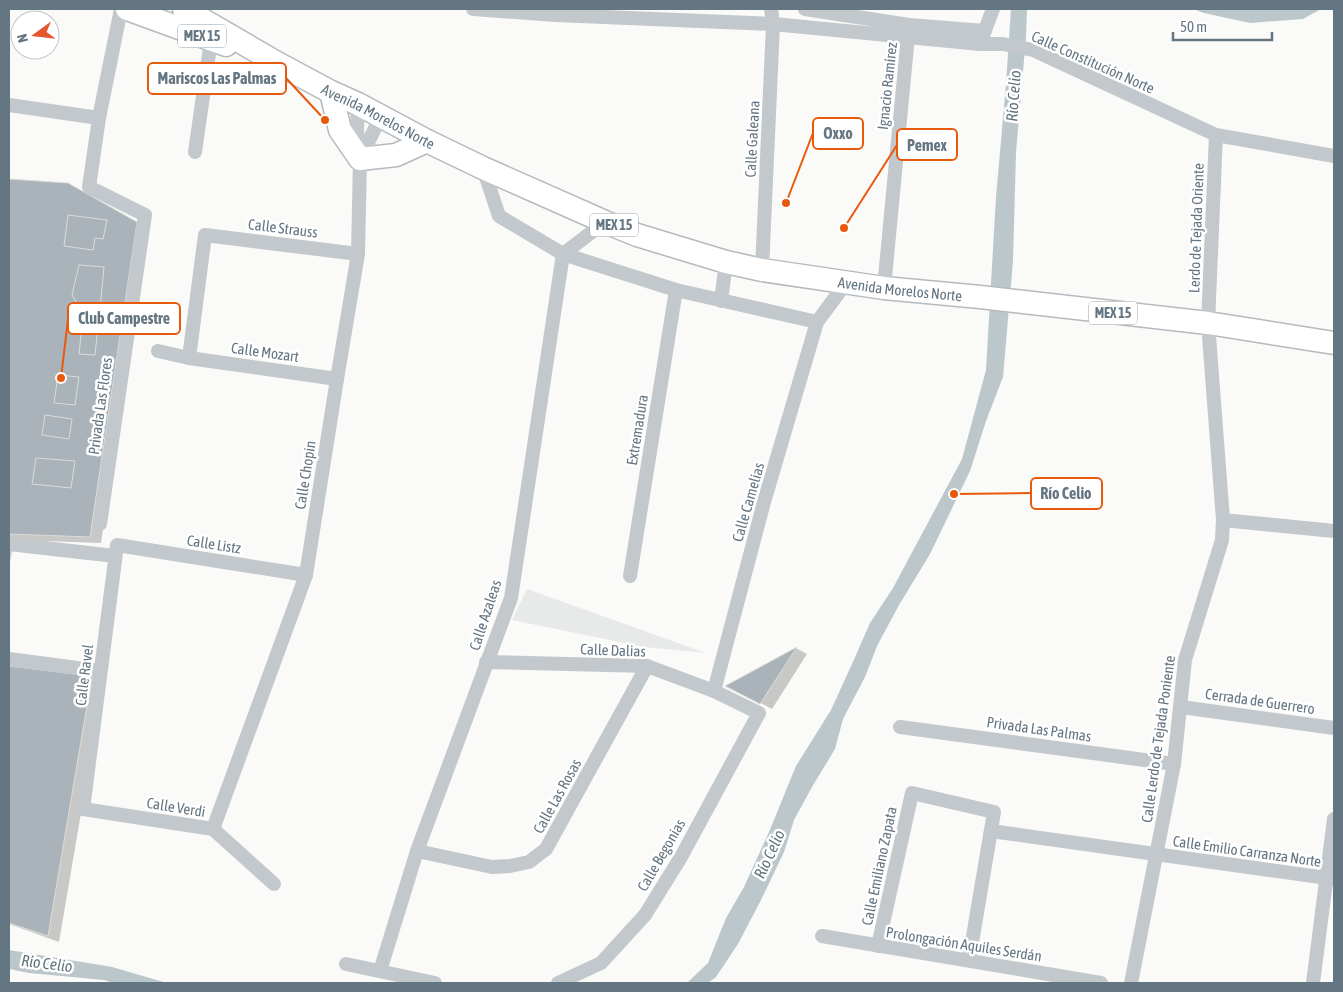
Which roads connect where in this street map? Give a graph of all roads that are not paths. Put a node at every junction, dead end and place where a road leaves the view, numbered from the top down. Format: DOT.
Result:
graph roads {
  1 [pos="121,9"];
  2 [pos="127,9"];
  3 [pos="184,9"];
  4 [pos="473,9"];
  5 [pos="772,9"];
  6 [pos="805,9"];
  7 [pos="992,9"];
  8 [pos="556,12"];
  9 [pos="773,24"];
  10 [pos="909,30"];
  11 [pos="982,37"];
  12 [pos="211,40"];
  13 [pos="276,63"];
  14 [pos="331,92"];
  15 [pos="358,104"];
  16 [pos="9,105"];
  17 [pos="381,116"];
  18 [pos="99,118"];
  19 [pos="1216,134"];
  20 [pos="426,141"];
  21 [pos="195,152"];
  22 [pos="1334,156"];
  23 [pos="360,159"];
  24 [pos="483,168"];
  25 [pos="605,222"];
  26 [pos="358,254"];
  27 [pos="563,254"];
  28 [pos="726,262"];
  29 [pos="762,270"];
  30 [pos="846,283"];
  31 [pos="884,288"];
  32 [pos="676,290"];
  33 [pos="721,301"];
  34 [pos="817,322"];
  35 [pos="1208,323"];
  36 [pos="1334,343"];
  37 [pos="158,351"];
  38 [pos="189,358"];
  39 [pos="336,379"];
  40 [pos="1223,520"];
  41 [pos="100,524"];
  42 [pos="1334,531"];
  43 [pos="9,544"];
  44 [pos="116,551"];
  45 [pos="306,575"];
  46 [pos="630,576"];
  47 [pos="9,659"];
  48 [pos="486,662"];
  49 [pos="647,666"];
  50 [pos="100,671"];
  51 [pos="714,691"];
  52 [pos="1181,707"];
  53 [pos="759,714"];
  54 [pos="900,726"];
  55 [pos="1334,728"];
  56 [pos="1174,764"];
  57 [pos="83,809"];
  58 [pos="1334,819"];
  59 [pos="213,829"];
  60 [pos="991,831"];
  61 [pos="417,851"];
  62 [pos="1156,855"];
  63 [pos="1330,879"];
  64 [pos="274,884"];
  65 [pos="822,936"];
  66 [pos="878,946"];
  67 [pos="969,960"];
  68 [pos="346,964"];
  69 [pos="380,971"];
  70 [pos="435,983"];
  71 [pos="558,983"];
  72 [pos="1101,983"];
  73 [pos="1131,983"];
  74 [pos="1313,983"];
  1 -- 18 [label="street, Privada Las Flores"];
  2 -- 12 [label="main road, MEX 15"];
  3 -- 13 [label="main road, MEX 15"];
  4 -- 8 [label="street, Calle Constitución Norte"];
  5 -- 9 [label="street, Calle Galeana"];
  6 -- 10 [label="street, Calle Constitución Norte"];
  7 -- 11 [label="street"];
  8 -- 9 [label="street, Calle Constitución Norte"];
  9 -- 10 [label="street, Calle Constitución Norte"];
  9 -- 29 [label="street, Calle Galeana"];
  10 -- 11 [label="street, Calle Constitución Norte"];
  10 -- 31 [label="street, Ignacio Ramírez"];
  11 -- 19 [label="street, Calle Constitución Norte"];
  12 -- 13 [label="main road, MEX 15"];
  12 -- 21 [label="street"];
  13 -- 14 [label="main road, Avenida Morelos Norte / MEX 15"];
  14 -- 15 [label="main road, Avenida Morelos Norte / MEX 15"];
  14 -- 23 [label="main road"];
  15 -- 17 [label="main road, Avenida Morelos Norte / MEX 15"];
  15 -- 23 [label="street"];
  16 -- 18 [label="street"];
  17 -- 20 [label="main road, Avenida Morelos Norte / MEX 15"];
  17 -- 23 [label="street, Calle Chopin"];
  18 -- 41 [label="street, Privada Las Flores"];
  19 -- 22 [label="street, Calle Constitución Norte"];
  19 -- 35 [label="street, Lerdo de Tejada Oriente"];
  20 -- 23 [label="main road"];
  20 -- 24 [label="main road, Avenida Morelos Norte / MEX 15"];
  23 -- 26 [label="street, Calle Chopin"];
  24 -- 25 [label="main road, Avenida Morelos Norte / MEX 15"];
  24 -- 27 [label="street"];
  25 -- 27 [label="street"];
  25 -- 28 [label="main road, Avenida Morelos Norte / MEX 15"];
  26 -- 38 [label="street, Calle Strauss"];
  26 -- 39 [label="street, Calle Chopin"];
  27 -- 32 [label="street"];
  27 -- 48 [label="street, Calle Azaleas"];
  28 -- 29 [label="main road, Avenida Morelos Norte / MEX 15"];
  28 -- 33 [label="street"];
  29 -- 30 [label="main road, Avenida Morelos Norte / MEX 15"];
  30 -- 31 [label="main road, Avenida Morelos Norte / MEX 15"];
  30 -- 34 [label="street"];
  31 -- 35 [label="main road, Avenida Morelos Norte / MEX 15"];
  32 -- 33 [label="street"];
  32 -- 46 [label="street, Extremadura"];
  33 -- 34 [label="street"];
  34 -- 51 [label="street, Calle Camelias"];
  35 -- 36 [label="main road, Avenida Morelos Norte / MEX 15"];
  35 -- 40 [label="street, Calle Lerdo de Tejada Poniente"];
  37 -- 38 [label="street, Calle Mozart"];
  38 -- 39 [label="street, Calle Mozart"];
  39 -- 45 [label="street, Calle Chopin"];
  40 -- 42 [label="street"];
  40 -- 52 [label="street, Calle Lerdo de Tejada Poniente"];
  43 -- 44 [label="street, Calle Listz"];
  44 -- 45 [label="street, Calle Listz"];
  44 -- 50 [label="street, Calle Ravel"];
  45 -- 59 [label="street, Calle Chopin"];
  47 -- 50 [label="street"];
  48 -- 49 [label="street, Calle Dalias"];
  48 -- 61 [label="street, Calle Azaleas"];
  49 -- 51 [label="street, Calle Dalias"];
  49 -- 61 [label="street, Calle Las Rosas"];
  50 -- 57 [label="street, Calle Ravel"];
  51 -- 53 [label="street, Calle Dalias"];
  52 -- 55 [label="street, Cerrada de Guerrero"];
  52 -- 56 [label="street, Calle Lerdo de Tejada Poniente"];
  53 -- 71 [label="street, Calle Begonias"];
  54 -- 56 [label="street, Privada Las Palmas"];
  56 -- 62 [label="street, Calle Lerdo de Tejada Poniente"];
  57 -- 59 [label="street, Calle Verdi"];
  58 -- 63 [label="street"];
  59 -- 64 [label="street, Calle Verdi"];
  60 -- 62 [label="street, Calle Emilio Carranza Norte"];
  60 -- 66 [label="street, Calle Emiliano Zapata"];
  60 -- 67 [label="street"];
  61 -- 69 [label="street, Calle Azaleas"];
  62 -- 63 [label="street, Calle Emilio Carranza Norte"];
  62 -- 73 [label="street, Calle Lerdo de Tejada Poniente"];
  63 -- 74 [label="street"];
  65 -- 66 [label="street, Prolongación Aquiles Serdán"];
  66 -- 67 [label="street, Prolongación Aquiles Serdán"];
  67 -- 72 [label="street, Prolongación Aquiles Serdán"];
  68 -- 69 [label="street"];
  69 -- 70 [label="street"];
}
